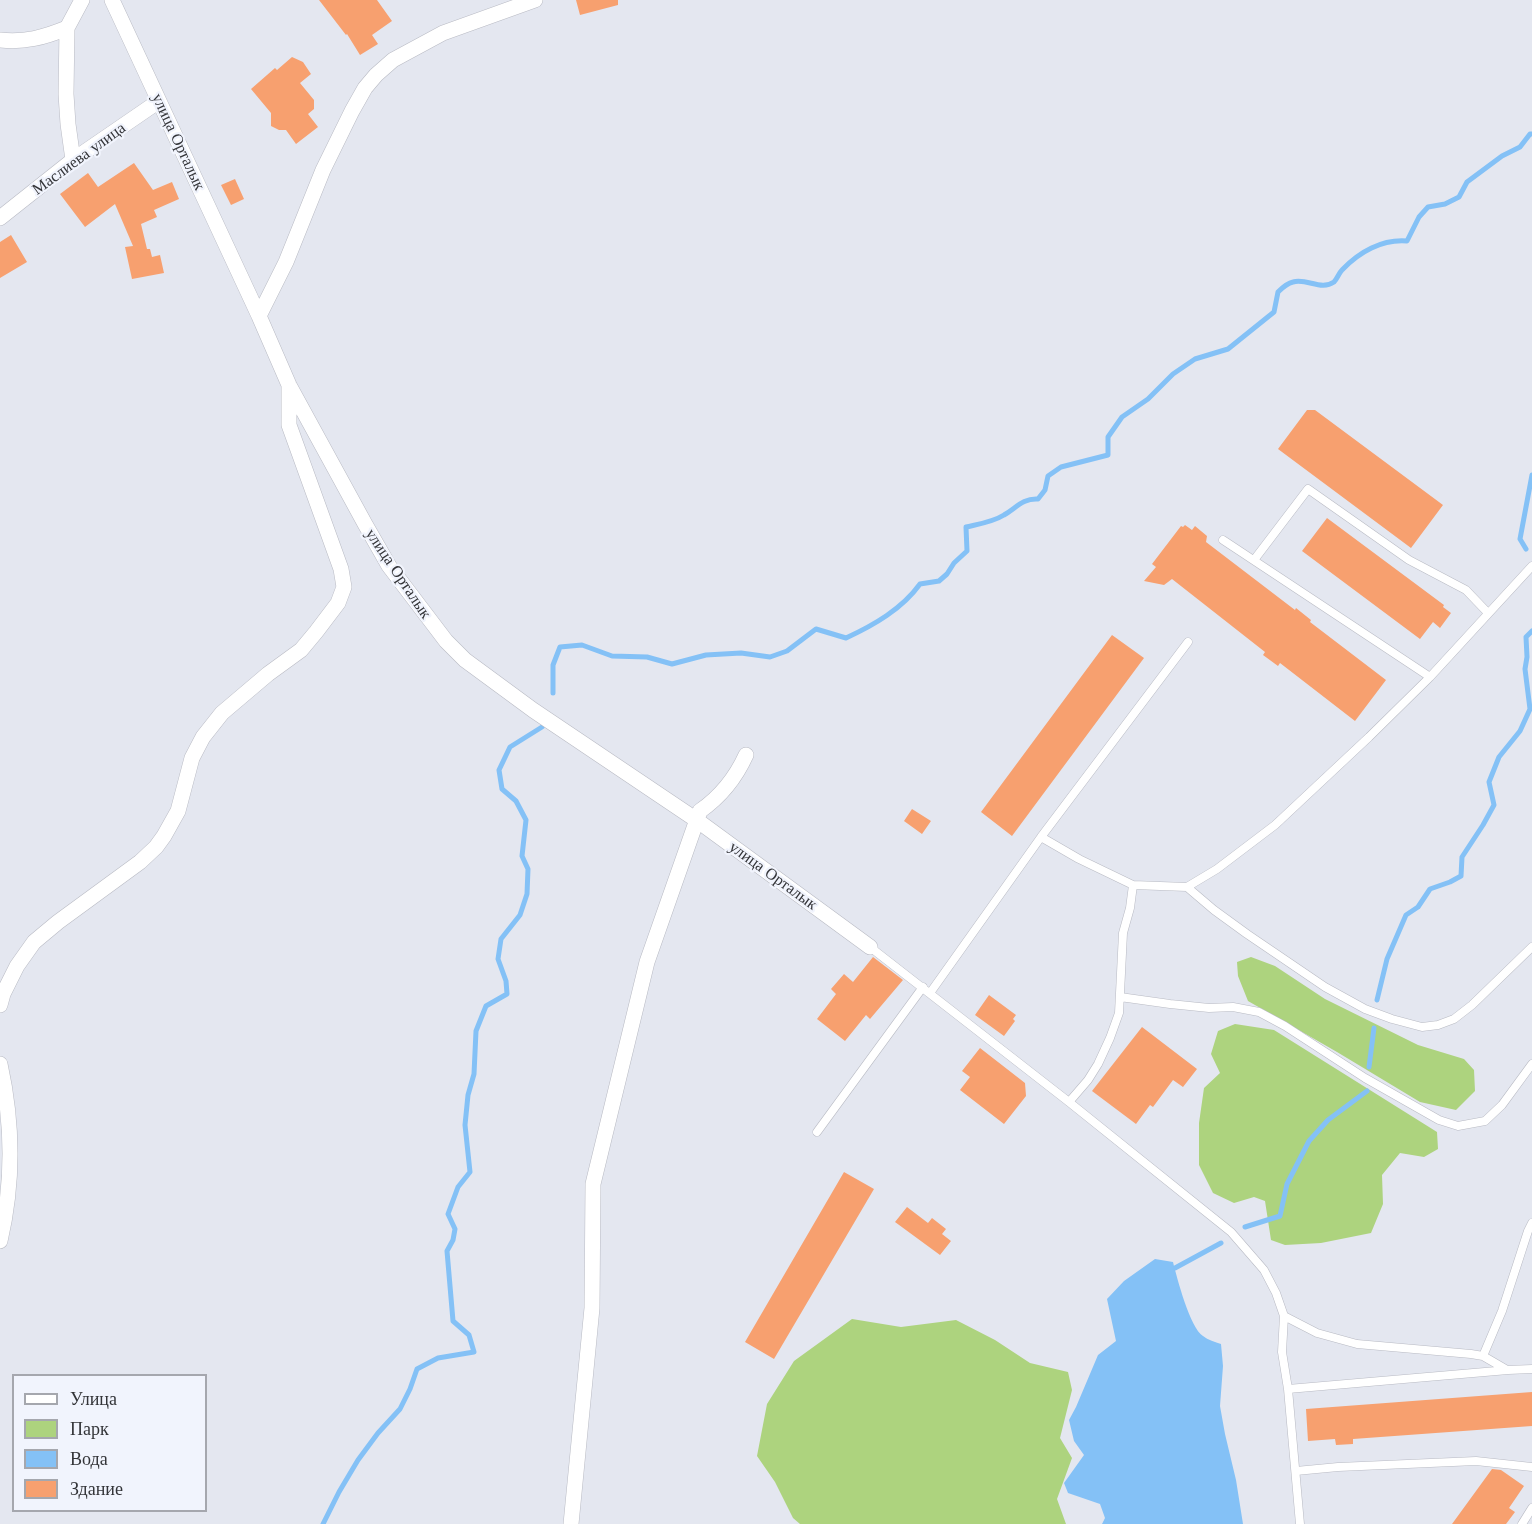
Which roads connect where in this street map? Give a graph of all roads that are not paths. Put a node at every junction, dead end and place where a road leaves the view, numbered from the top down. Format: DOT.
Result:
graph roads {
  1 [pos="82,0"];
  2 [pos="112,0"];
  3 [pos="536,0"];
  4 [pos="67,28"];
  5 [pos="0,40"];
  6 [pos="159,101"];
  7 [pos="73,160"];
  8 [pos="0,218"];
  9 [pos="259,316"];
  10 [pos="289,385"];
  11 [pos="1222,540"];
  12 [pos="1254,560"];
  13 [pos="1532,566"];
  14 [pos="1488,613"];
  15 [pos="1188,642"];
  16 [pos="1430,676"];
  17 [pos="746,755"];
  18 [pos="698,820"];
  19 [pos="1041,837"];
  20 [pos="1133,885"];
  21 [pos="1187,887"];
  22 [pos="870,947"];
  23 [pos="1532,947"];
  24 [pos="923,987"];
  25 [pos="930,993"];
  26 [pos="1120,997"];
  27 [pos="0,1005"];
  28 [pos="0,1064"];
  29 [pos="1532,1064"];
  30 [pos="1069,1102"];
  31 [pos="817,1132"];
  32 [pos="1532,1223"];
  33 [pos="0,1241"];
  34 [pos="1284,1316"];
  35 [pos="1483,1356"];
  36 [pos="1532,1369"];
  37 [pos="1508,1370"];
  38 [pos="1288,1389"];
  39 [pos="1532,1467"];
  40 [pos="1296,1471"];
  41 [pos="1532,1508"];
  42 [pos="571,1524"];
  43 [pos="1300,1524"];
  44 [pos="1522,1524"];
  1 -- 4 [label="street"];
  2 -- 6 [label="street, улица Орталык"];
  3 -- 9 [label="street"];
  4 -- 5 [label="street"];
  4 -- 7 [label="street"];
  6 -- 7 [label="street, Маслиева улица"];
  6 -- 9 [label="street, улица Орталык"];
  7 -- 8 [label="street, Маслиева улица"];
  9 -- 10 [label="street, улица Орталык"];
  10 -- 18 [label="street, улица Орталык"];
  10 -- 27 [label="street"];
  11 -- 12 [label="lane"];
  12 -- 14 [label="lane"];
  12 -- 16 [label="lane"];
  13 -- 14 [label="lane"];
  14 -- 16 [label="lane"];
  15 -- 19 [label="lane"];
  16 -- 21 [label="lane"];
  17 -- 18 [label="street"];
  18 -- 22 [label="street, улица Орталык"];
  18 -- 42 [label="street"];
  19 -- 20 [label="lane"];
  19 -- 25 [label="lane"];
  20 -- 21 [label="lane"];
  20 -- 26 [label="lane"];
  21 -- 23 [label="lane"];
  22 -- 24 [label="lane"];
  24 -- 25 [label="lane"];
  24 -- 31 [label="lane"];
  25 -- 30 [label="lane"];
  26 -- 29 [label="lane"];
  26 -- 30 [label="lane"];
  28 -- 33 [label="street"];
  30 -- 34 [label="lane"];
  32 -- 35 [label="lane"];
  34 -- 35 [label="lane"];
  34 -- 38 [label="lane"];
  35 -- 37 [label="lane"];
  36 -- 37 [label="lane"];
  37 -- 38 [label="lane"];
  38 -- 40 [label="lane"];
  39 -- 40 [label="lane"];
  40 -- 43 [label="lane"];
  41 -- 44 [label="lane"];
}
